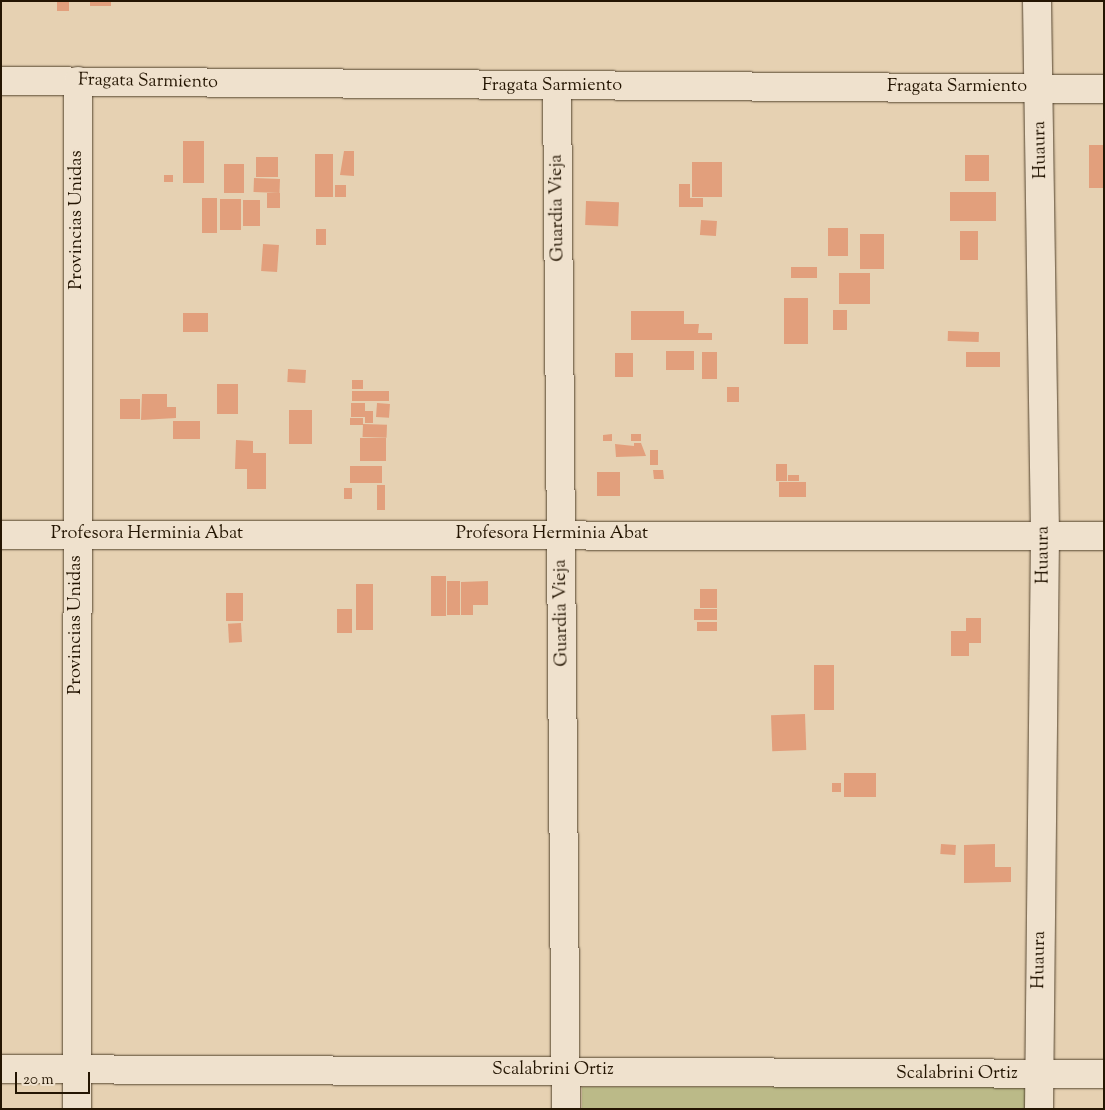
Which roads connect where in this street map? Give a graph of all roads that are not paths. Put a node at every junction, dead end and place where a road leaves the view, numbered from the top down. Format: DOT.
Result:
graph roads {
  1 [pos="1037,1"];
  2 [pos="78,81"];
  3 [pos="1,82"];
  4 [pos="557,87"];
  5 [pos="1040,87"];
  6 [pos="1104,89"];
  7 [pos="76,533"];
  8 [pos="561,534"];
  9 [pos="1,535"];
  10 [pos="1045,535"];
  11 [pos="1104,536"];
  12 [pos="78,1068"];
  13 [pos="1,1069"];
  14 [pos="566,1070"];
  15 [pos="1039,1074"];
  16 [pos="1104,1074"];
  17 [pos="77,1109"];
  18 [pos="566,1109"];
  19 [pos="1039,1109"];
  1 -- 5 [label="street, Huaura"];
  2 -- 3 [label="street, Fragata Sarmiento"];
  2 -- 4 [label="street, Fragata Sarmiento"];
  2 -- 7 [label="street, Provincias Unidas"];
  4 -- 5 [label="street, Fragata Sarmiento"];
  4 -- 8 [label="street, Guardia Vieja"];
  5 -- 6 [label="street, Fragata Sarmiento"];
  5 -- 10 [label="street, Huaura"];
  7 -- 8 [label="street, Profesora Herminia Abat"];
  7 -- 9 [label="street, Profesora Herminia Abat"];
  7 -- 12 [label="street, Provincias Unidas"];
  8 -- 10 [label="street, Profesora Herminia Abat"];
  8 -- 14 [label="street, Guardia Vieja"];
  10 -- 11 [label="street, Profesora Herminia Abat"];
  10 -- 15 [label="street, Huaura"];
  12 -- 13 [label="street, Scalabrini Ortiz"];
  12 -- 14 [label="street, Scalabrini Ortiz"];
  12 -- 17 [label="street, Provincias Unidas"];
  14 -- 15 [label="street, Scalabrini Ortiz"];
  14 -- 18 [label="street, Guardia Vieja"];
  15 -- 16 [label="street, Scalabrini Ortiz"];
  15 -- 19 [label="street, Huaura"];
}
